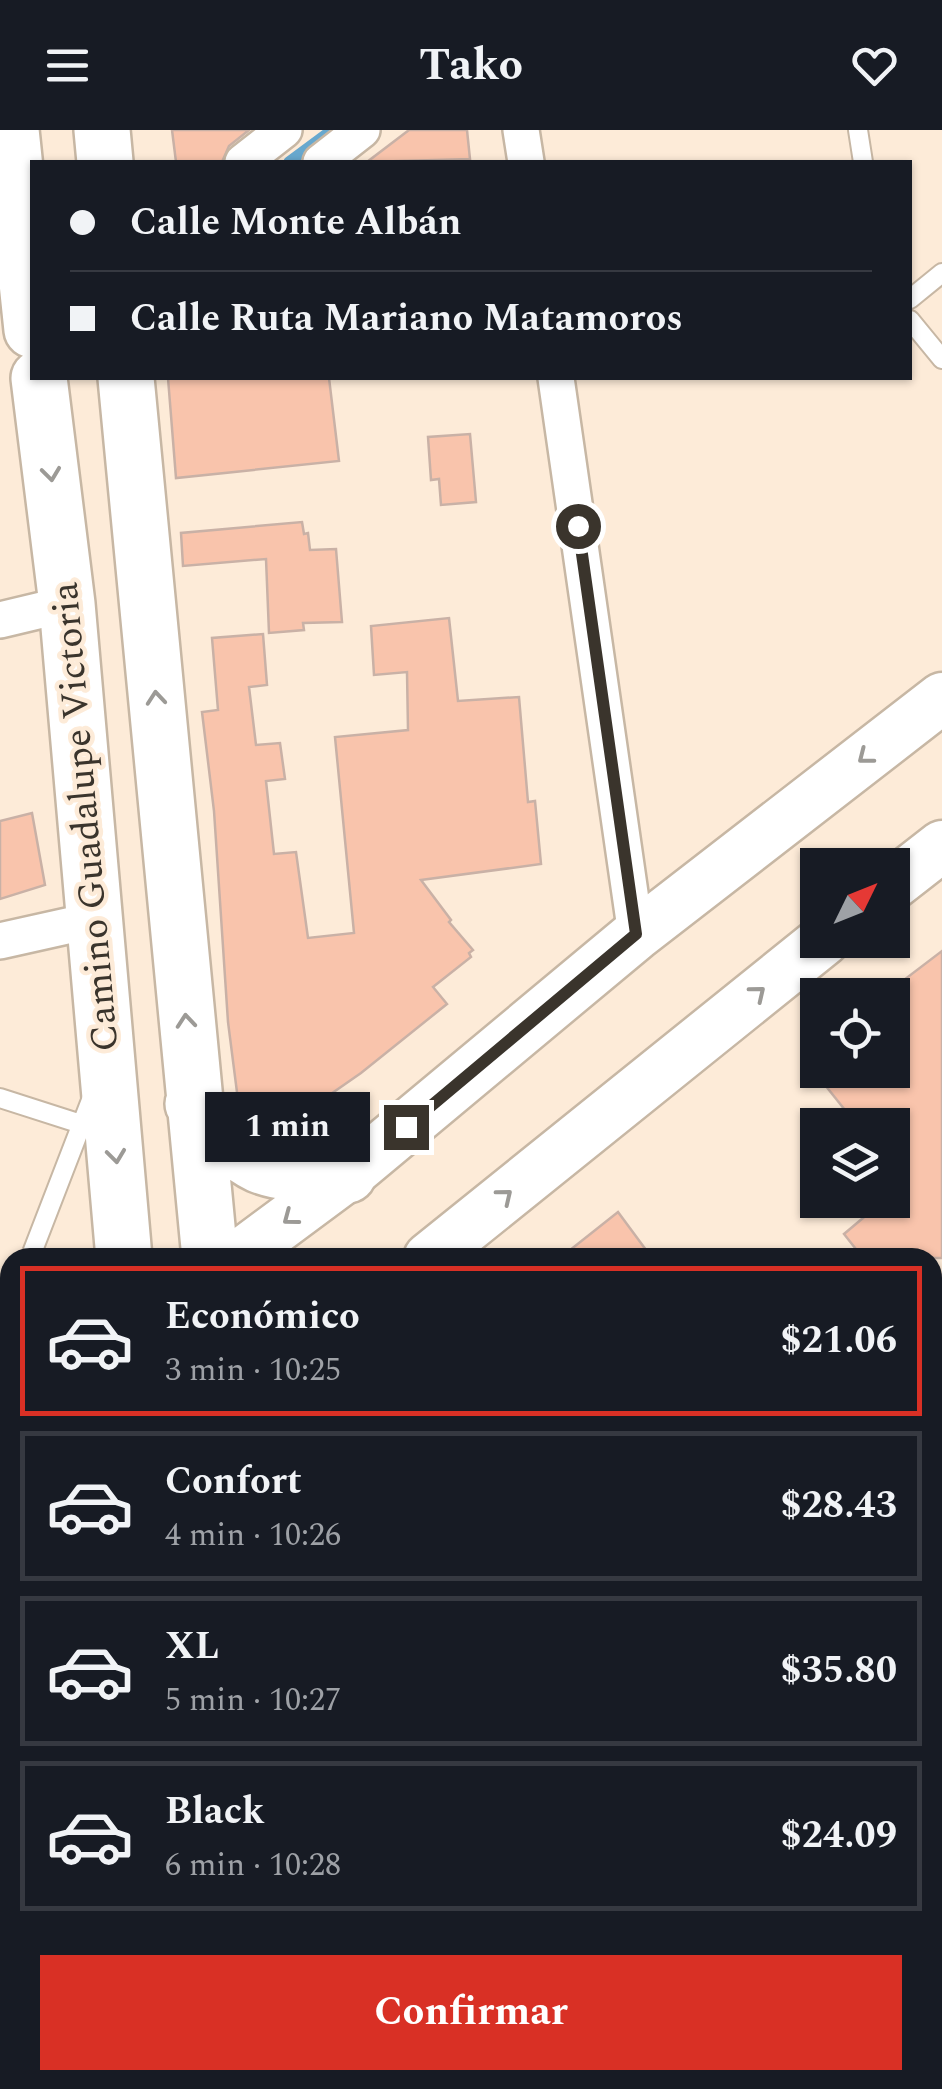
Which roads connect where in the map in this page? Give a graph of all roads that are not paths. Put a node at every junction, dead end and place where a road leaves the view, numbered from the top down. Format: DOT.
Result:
graph roads {
  1 [pos="102,130"];
  2 [pos="284,130"];
  3 [pos="362,130"];
  4 [pos="521,130"];
  5 [pos="858,130"];
  6 [pos="7,135"];
  7 [pos="105,160"];
  8 [pos="246,160"];
  9 [pos="324,160"];
  10 [pos="526,160"];
  11 [pos="862,160"];
  12 [pos="942,273"];
  13 [pos="912,297"];
  14 [pos="30,314"];
  15 [pos="912,322"];
  16 [pos="942,358"];
  17 [pos="38,380"];
  18 [pos="126,380"];
  19 [pos="556,380"];
  20 [pos="67,604"];
  21 [pos="0,620"];
  22 [pos="942,698"];
  23 [pos="942,846"];
  24 [pos="910,871"];
  25 [pos="94,920"];
  26 [pos="636,934"];
  27 [pos="0,940"];
  28 [pos="802,958"];
  29 [pos="106,1063"];
  30 [pos="0,1098"];
  31 [pos="194,1104"];
  32 [pos="81,1124"];
  33 [pos="348,1175"];
  34 [pos="34,1248"];
  35 [pos="123,1248"];
  36 [pos="209,1248"];
  37 [pos="249,1248"];
  38 [pos="440,1248"];
  1 -- 7 [label="main road"];
  2 -- 8 [label="street"];
  3 -- 9 [label="street"];
  4 -- 10 [label="street"];
  5 -- 11 [label="lane"];
  6 -- 14 [label="main road"];
  12 -- 13 [label="lane"];
  15 -- 16 [label="lane"];
  17 -- 20 [label="main road, Camino Guadalupe Victoria, one-way"];
  31 -- 18 [label="main road, one-way"];
  19 -- 26 [label="street"];
  20 -- 21 [label="street"];
  20 -- 25 [label="main road, Camino Guadalupe Victoria"];
  22 -- 26 [label="main road, one-way"];
  23 -- 24 [label="main road"];
  25 -- 27 [label="street"];
  25 -- 29 [label="main road, Camino Guadalupe Victoria"];
  26 -- 33 [label="main road"];
  38 -- 28 [label="main road, one-way"];
  29 -- 32 [label="lane"];
  29 -- 35 [label="main road, Camino Guadalupe Victoria, one-way"];
  30 -- 32 [label="lane"];
  31 -- 33 [label="main road"];
  31 -- 36 [label="main road"];
  32 -- 34 [label="lane"];
  33 -- 37 [label="main road, one-way"];
}
